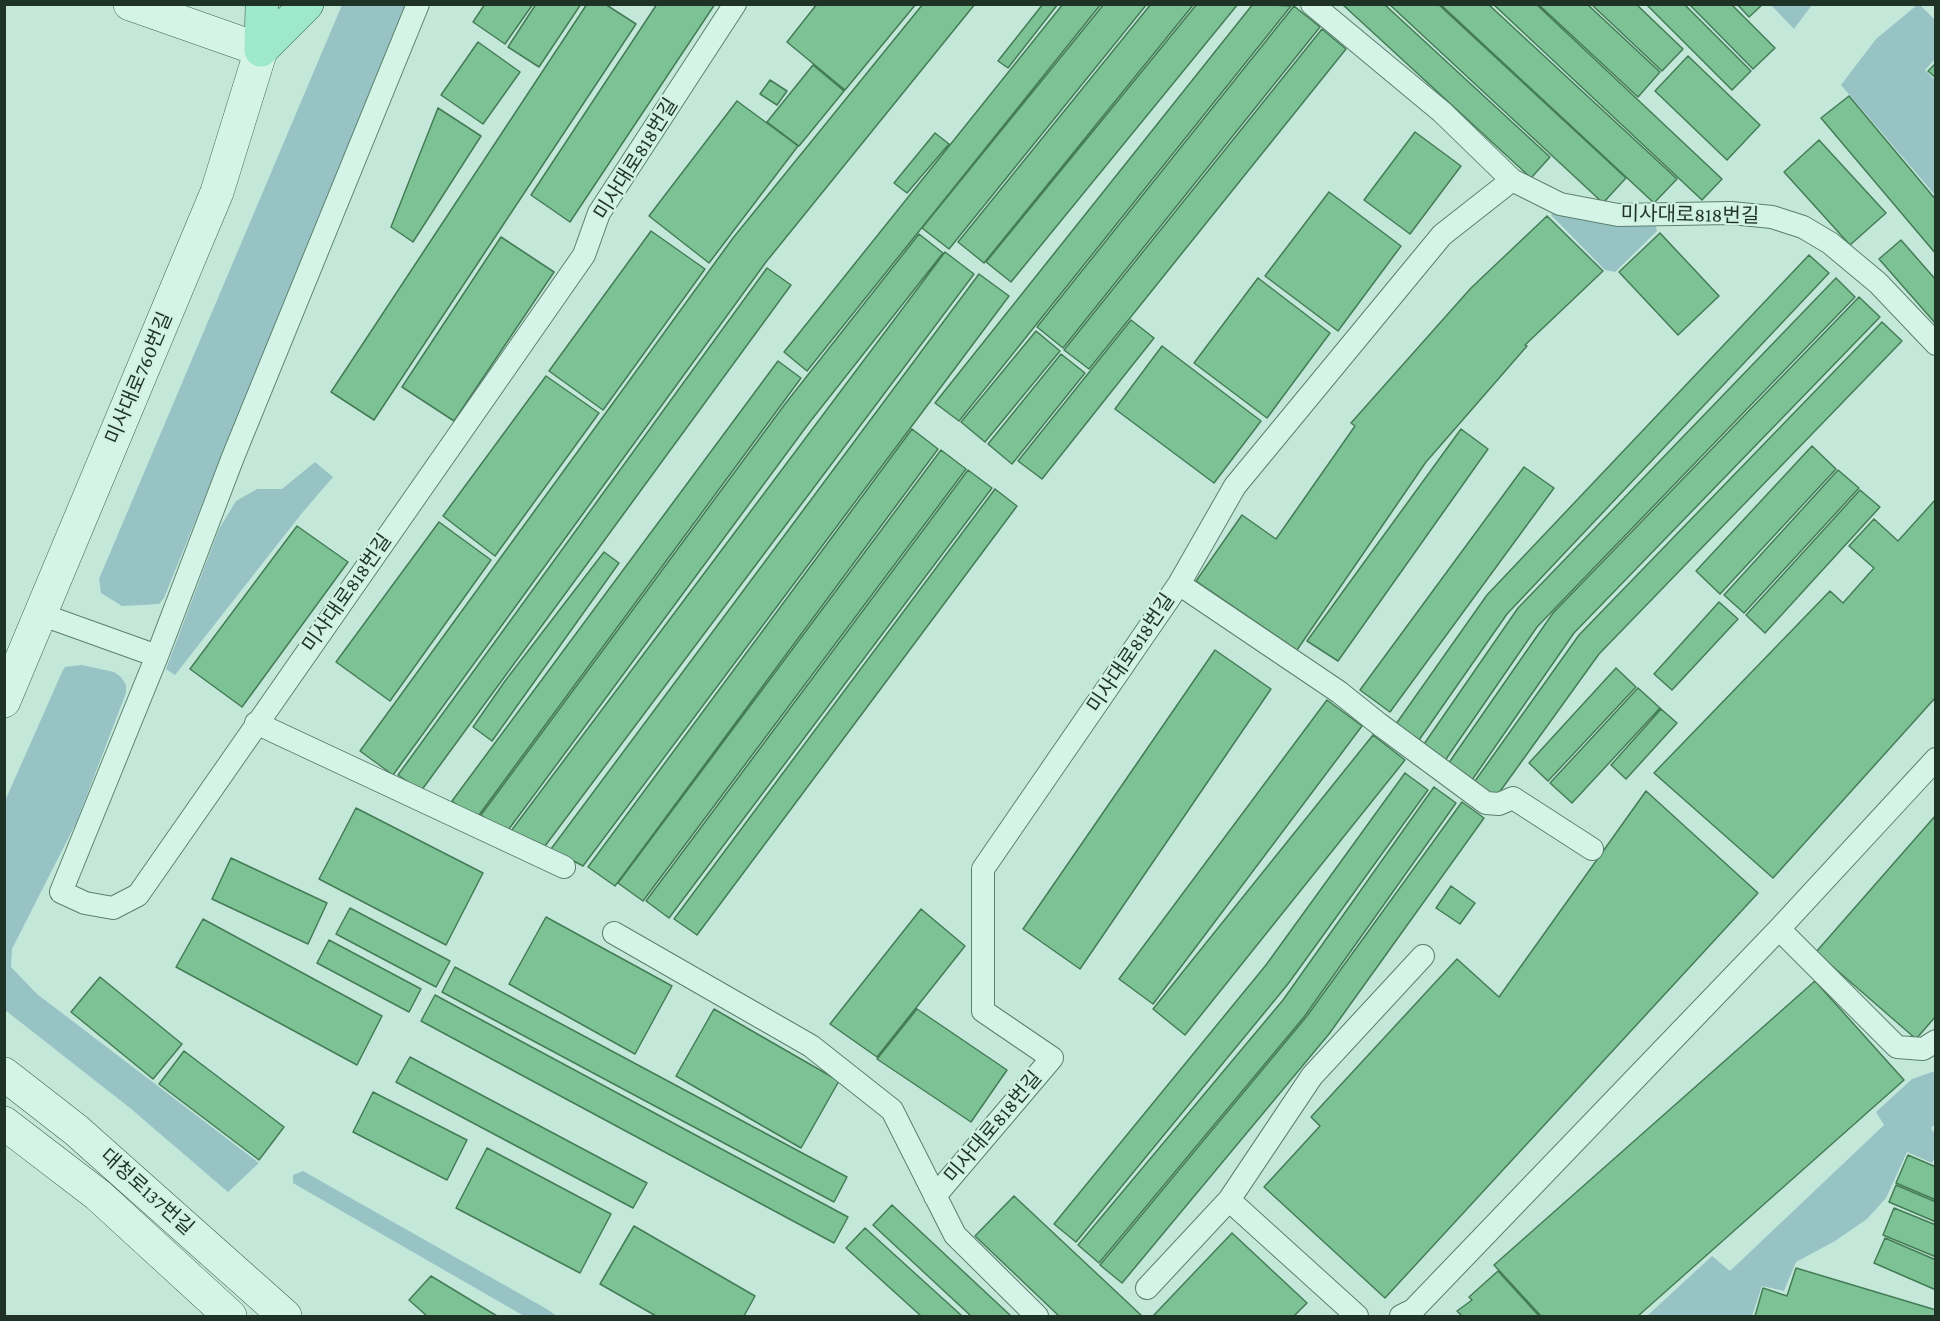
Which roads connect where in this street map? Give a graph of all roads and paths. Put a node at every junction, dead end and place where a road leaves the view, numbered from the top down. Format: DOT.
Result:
graph roads {
  1 [pos="130,4"];
  2 [pos="262,4"];
  3 [pos="307,4"];
  4 [pos="418,4"];
  5 [pos="735,4"];
  6 [pos="1312,4"];
  7 [pos="261,50"];
  8 [pos="1512,180"];
  9 [pos="1935,344"];
  10 [pos="1179,584"];
  11 [pos="40,614"];
  12 [pos="157,656"];
  13 [pos="4,701"];
  14 [pos="256,723"];
  15 [pos="1935,759"];
  16 [pos="1592,849"];
  17 [pos="564,867"];
  18 [pos="1779,929"];
  19 [pos="614,933"];
  20 [pos="1423,956"];
  21 [pos="1935,1041"];
  22 [pos="4,1074"];
  23 [pos="4,1123"];
  24 [pos="935,1196"];
  25 [pos="1230,1200"];
  26 [pos="1147,1288"];
  27 [pos="230,1317"];
  28 [pos="285,1317"];
  29 [pos="1037,1317"];
  30 [pos="1357,1317"];
  31 [pos="1401,1317"];
  1 -- 7 [label="main road"];
  2 -- 7 [label="main road"];
  3 -- 7 [label="main road"];
  4 -- 12 [label="lane, 미사대로818번길"];
  5 -- 14 [label="lane, 미사대로818번길"];
  6 -- 8 [label="lane, 미사대로818번길"];
  7 -- 11 [label="main road, 미사대로760번길"];
  8 -- 9 [label="lane, 미사대로818번길"];
  8 -- 10 [label="lane, 미사대로818번길"];
  10 -- 16 [label="lane, 미사대로818번길"];
  10 -- 24 [label="lane, 미사대로818번길"];
  11 -- 12 [label="lane"];
  11 -- 13 [label="main road, 미사대로760번길"];
  12 -- 14 [label="lane, 미사대로818번길"];
  14 -- 17 [label="lane"];
  15 -- 18 [label="lane"];
  18 -- 21 [label="lane"];
  18 -- 31 [label="lane"];
  19 -- 24 [label="lane, 미사대로818번길"];
  20 -- 25 [label="lane"];
  22 -- 28 [label="main road, 대청로137번길"];
  23 -- 27 [label="main road, 대청로137번길"];
  24 -- 29 [label="lane"];
  25 -- 26 [label="lane"];
  25 -- 30 [label="lane"];
}
